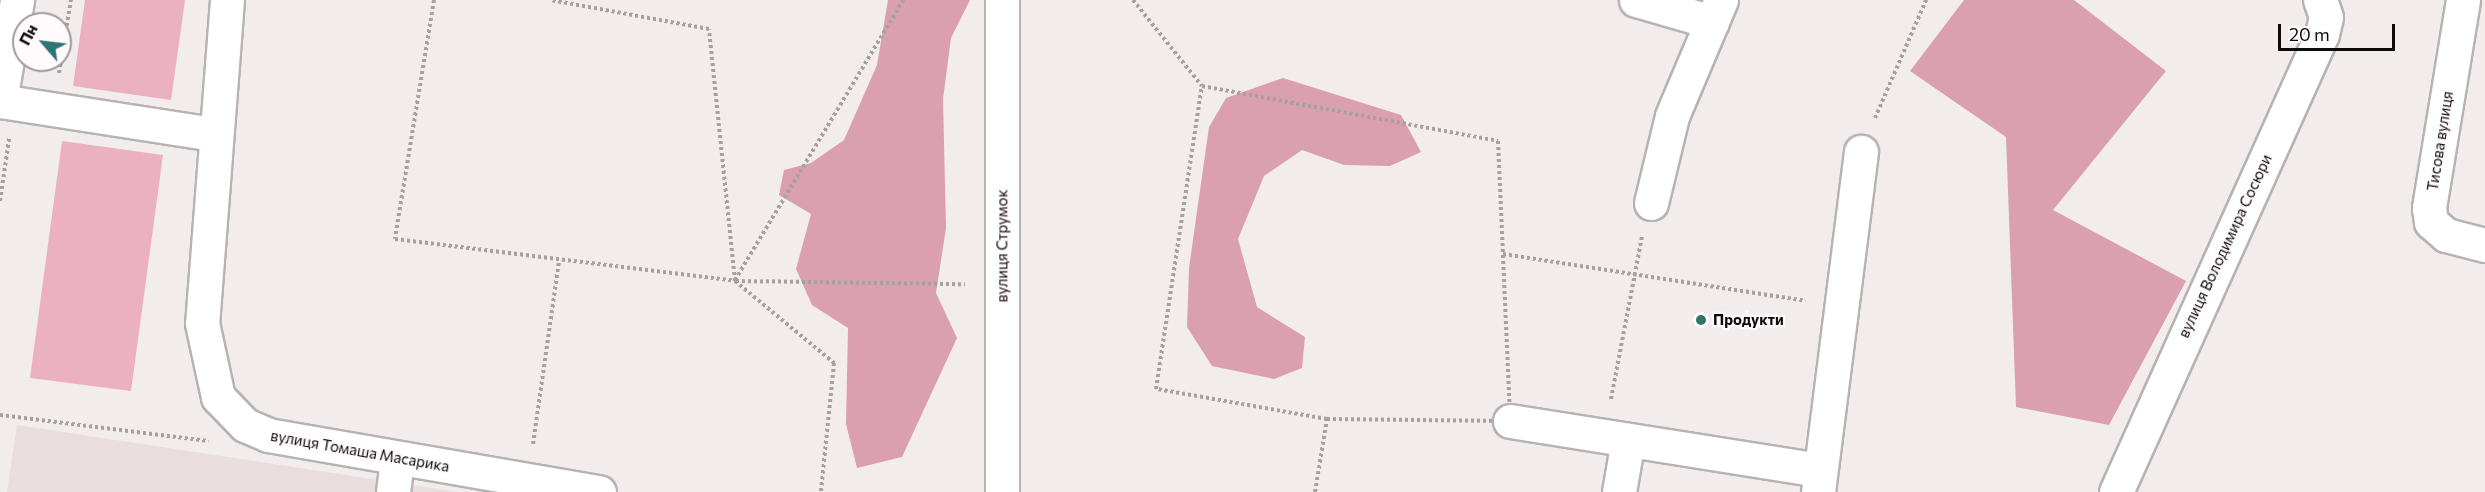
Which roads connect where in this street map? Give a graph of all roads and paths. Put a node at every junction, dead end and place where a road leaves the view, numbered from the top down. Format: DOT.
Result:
graph roads {
  1 [pos="17,0"];
  2 [pos="71,0"];
  3 [pos="227,0"];
  4 [pos="434,0"];
  5 [pos="551,0"];
  6 [pos="903,0"];
  7 [pos="1002,0"];
  8 [pos="1133,0"];
  9 [pos="1636,0"];
  10 [pos="1926,0"];
  11 [pos="2320,0"];
  12 [pos="2463,0"];
  13 [pos="1717,11"];
  14 [pos="1202,86"];
  15 [pos="0,101"];
  16 [pos="53,109"];
  17 [pos="214,134"];
  18 [pos="1861,152"];
  19 [pos="1651,203"];
  20 [pos="2485,245"];
  21 [pos="1503,254"];
  22 [pos="559,262"];
  23 [pos="1631,276"];
  24 [pos="735,281"];
  25 [pos="1002,284"];
  26 [pos="1840,306"];
  27 [pos="0,415"];
  28 [pos="1327,419"];
  29 [pos="1510,421"];
  30 [pos="1616,438"];
  31 [pos="210,441"];
  32 [pos="397,460"];
  33 [pos="528,480"];
  34 [pos="1819,481"];
  35 [pos="393,492"];
  36 [pos="599,492"];
  37 [pos="821,492"];
  38 [pos="1002,492"];
  39 [pos="1315,492"];
  40 [pos="1619,492"];
  41 [pos="2116,492"];
  1 -- 15 [label="street"];
  2 -- 16 [label="path"];
  3 -- 17 [label="street, вулиця Томаша Масарика"];
  4 -- 22 [label="path"];
  5 -- 24 [label="path"];
  6 -- 24 [label="path"];
  7 -- 25 [label="street, вулиця Струмок"];
  8 -- 14 [label="path"];
  9 -- 13 [label="street"];
  10 -- 18 [label="path"];
  11 -- 41 [label="street, вулиця Володимира Сосюри"];
  12 -- 20 [label="street, Тисова вулиця"];
  13 -- 19 [label="street"];
  14 -- 21 [label="path"];
  14 -- 28 [label="path"];
  15 -- 16 [label="street"];
  16 -- 17 [label="street"];
  17 -- 32 [label="street, вулиця Томаша Масарика"];
  18 -- 26 [label="street"];
  19 -- 23 [label="path"];
  21 -- 23 [label="path"];
  21 -- 29 [label="path"];
  22 -- 24 [label="path"];
  22 -- 33 [label="path"];
  23 -- 26 [label="path"];
  23 -- 30 [label="path"];
  24 -- 25 [label="path"];
  24 -- 37 [label="path"];
  25 -- 38 [label="street, вулиця Струмок"];
  26 -- 34 [label="street"];
  27 -- 31 [label="path"];
  28 -- 29 [label="path"];
  28 -- 39 [label="path"];
  29 -- 30 [label="street"];
  30 -- 34 [label="street"];
  30 -- 40 [label="street"];
  32 -- 33 [label="street, вулиця Томаша Масарика"];
  32 -- 35 [label="street"];
  33 -- 36 [label="street, вулиця Томаша Масарика"];
}
